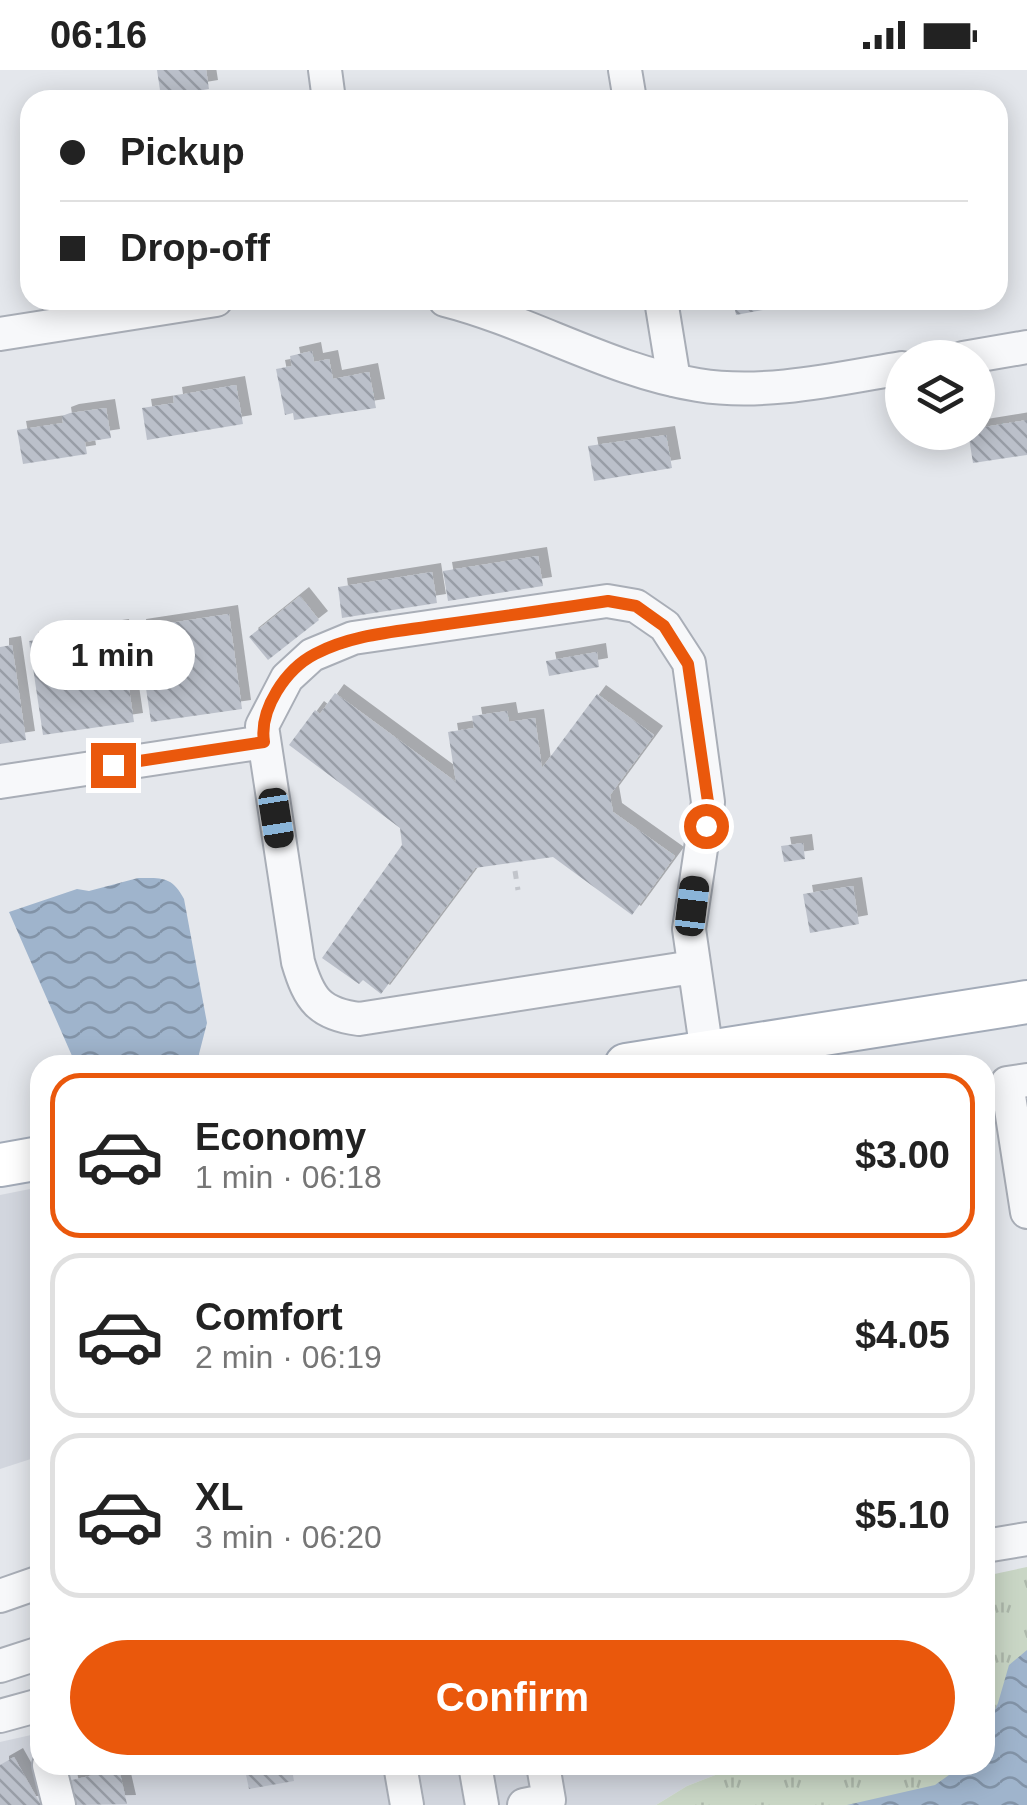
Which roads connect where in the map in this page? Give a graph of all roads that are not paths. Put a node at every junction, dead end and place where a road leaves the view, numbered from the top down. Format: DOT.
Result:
graph roads {
  1 [pos="152,310"];
  2 [pos="485,310"];
  3 [pos="663,310"];
  4 [pos="0,334"];
  5 [pos="1027,347"];
  6 [pos="995,353"];
  7 [pos="885,370"];
  8 [pos="674,380"];
  9 [pos="264,742"];
  10 [pos="0,782"];
  11 [pos="693,967"];
  12 [pos="1027,1002"];
  13 [pos="708,1053"];
  14 [pos="694,1055"];
  15 [pos="1027,1080"];
  16 [pos="1027,1212"];
  17 [pos="1027,1540"];
  18 [pos="995,1545"];
  19 [pos="30,1586"];
  20 [pos="0,1596"];
  21 [pos="30,1656"];
  22 [pos="0,1666"];
  23 [pos="30,1714"];
  24 [pos="0,1716"];
  25 [pos="52,1775"];
  26 [pos="402,1775"];
  27 [pos="477,1775"];
  28 [pos="544,1775"];
  29 [pos="59,1805"];
  30 [pos="407,1805"];
  31 [pos="482,1805"];
  32 [pos="524,1805"];
  1 -- 4 [label="street"];
  2 -- 8 [label="street"];
  3 -- 8 [label="street"];
  5 -- 6 [label="street"];
  7 -- 8 [label="street"];
  9 -- 10 [label="street"];
  9 -- 11 [label="street"];
  9 -- 11 [label="street"];
  11 -- 13 [label="street"];
  12 -- 13 [label="main road"];
  13 -- 14 [label="main road"];
  15 -- 16 [label="street"];
  17 -- 18 [label="street"];
  19 -- 20 [label="street"];
  21 -- 22 [label="street"];
  23 -- 24 [label="street"];
  25 -- 29 [label="street"];
  26 -- 30 [label="street"];
  27 -- 31 [label="street"];
  28 -- 32 [label="street"];
}
